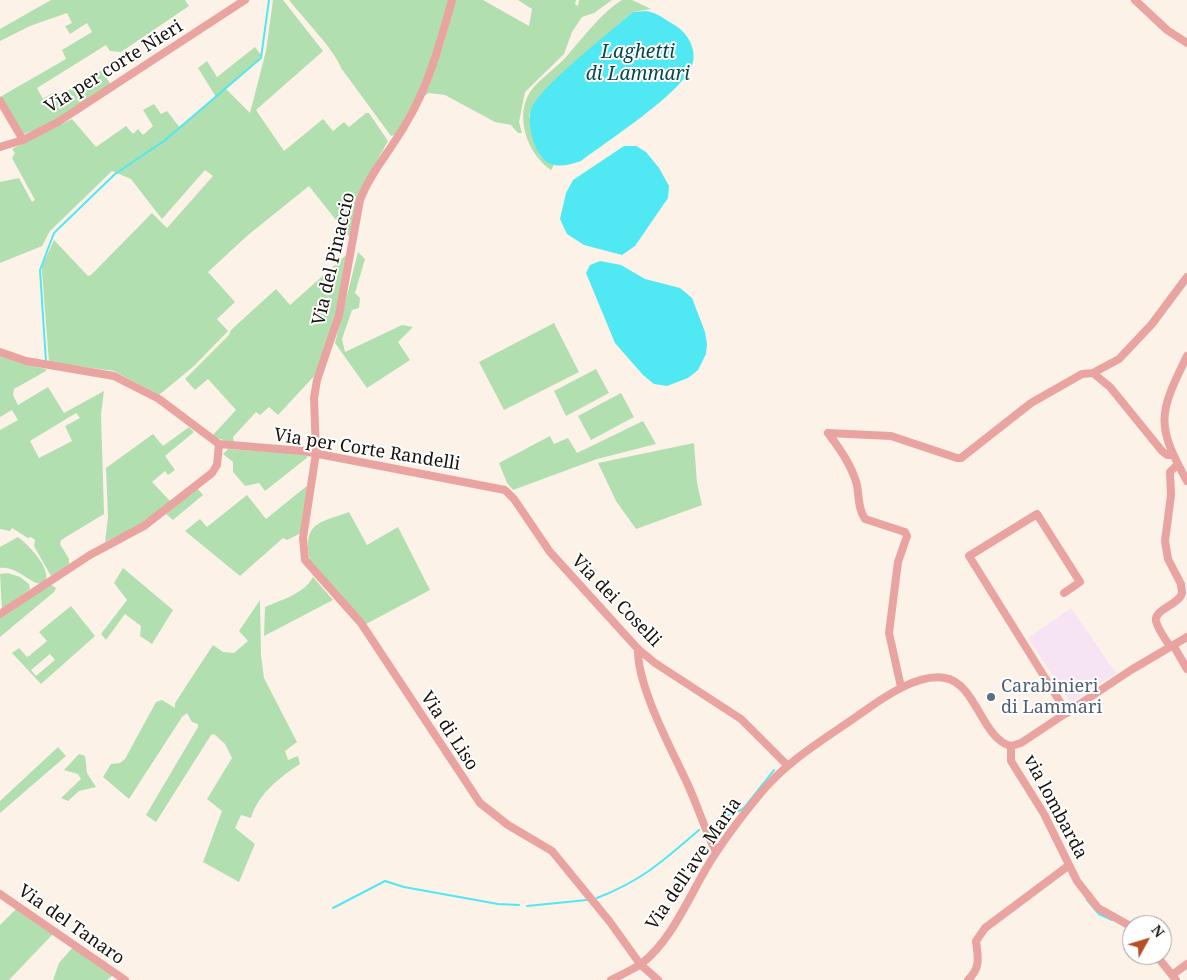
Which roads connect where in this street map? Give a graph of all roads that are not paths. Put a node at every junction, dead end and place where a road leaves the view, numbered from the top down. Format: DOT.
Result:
graph roads {
  1 [pos="245,0"];
  2 [pos="452,0"];
  3 [pos="1135,0"];
  4 [pos="1187,43"];
  5 [pos="0,101"];
  6 [pos="23,140"];
  7 [pos="0,147"];
  8 [pos="1187,277"];
  9 [pos="0,352"];
  10 [pos="1187,356"];
  11 [pos="1093,373"];
  12 [pos="219,444"];
  13 [pos="316,453"];
  14 [pos="1173,455"];
  15 [pos="1178,464"];
  16 [pos="1187,481"];
  17 [pos="511,495"];
  18 [pos="1064,593"];
  19 [pos="0,614"];
  20 [pos="1187,637"];
  21 [pos="1171,646"];
  22 [pos="638,649"];
  23 [pos="1187,668"];
  24 [pos="901,687"];
  25 [pos="1067,713"];
  26 [pos="1011,746"];
  27 [pos="788,766"];
  28 [pos="716,852"];
  29 [pos="1068,866"];
  30 [pos="0,894"];
  31 [pos="1122,921"];
  32 [pos="640,964"];
  33 [pos="1187,964"];
  34 [pos="1164,965"];
  35 [pos="1174,978"];
  36 [pos="125,980"];
  37 [pos="611,980"];
  38 [pos="658,980"];
  39 [pos="968,980"];
  1 -- 6 [label="street, Via per corte Nieri"];
  2 -- 13 [label="street, Via del Pinaccio"];
  3 -- 4 [label="street"];
  5 -- 6 [label="street"];
  6 -- 7 [label="street, Via per corte Nieri"];
  8 -- 11 [label="street"];
  9 -- 12 [label="street"];
  10 -- 14 [label="street"];
  11 -- 14 [label="street"];
  11 -- 24 [label="street"];
  12 -- 13 [label="street, Via per Corte Randelli"];
  12 -- 19 [label="street"];
  13 -- 17 [label="street, Via per Corte Randelli"];
  13 -- 32 [label="street, Via di Liso"];
  14 -- 15 [label="street"];
  15 -- 16 [label="street"];
  15 -- 21 [label="street"];
  17 -- 22 [label="street, Via dei Coselli"];
  18 -- 25 [label="street"];
  20 -- 21 [label="street, via lombarda"];
  21 -- 23 [label="street"];
  21 -- 25 [label="street, via lombarda"];
  22 -- 27 [label="street, Via dei Coselli"];
  22 -- 28 [label="street"];
  24 -- 26 [label="street, Via dell'ave Maria"];
  24 -- 27 [label="street, Via dell'ave Maria"];
  25 -- 26 [label="street, via lombarda"];
  26 -- 29 [label="street, via lombarda"];
  27 -- 28 [label="street, Via dell'ave Maria"];
  28 -- 32 [label="street, Via dell'ave Maria"];
  29 -- 31 [label="street, via lombarda"];
  29 -- 39 [label="street, via lombarda"];
  30 -- 36 [label="street, Via del Tanaro"];
  32 -- 37 [label="street, Via dell'ave Maria"];
  32 -- 38 [label="street, Via di Liso"];
  33 -- 35 [label="street"];
  34 -- 35 [label="street"];
}
